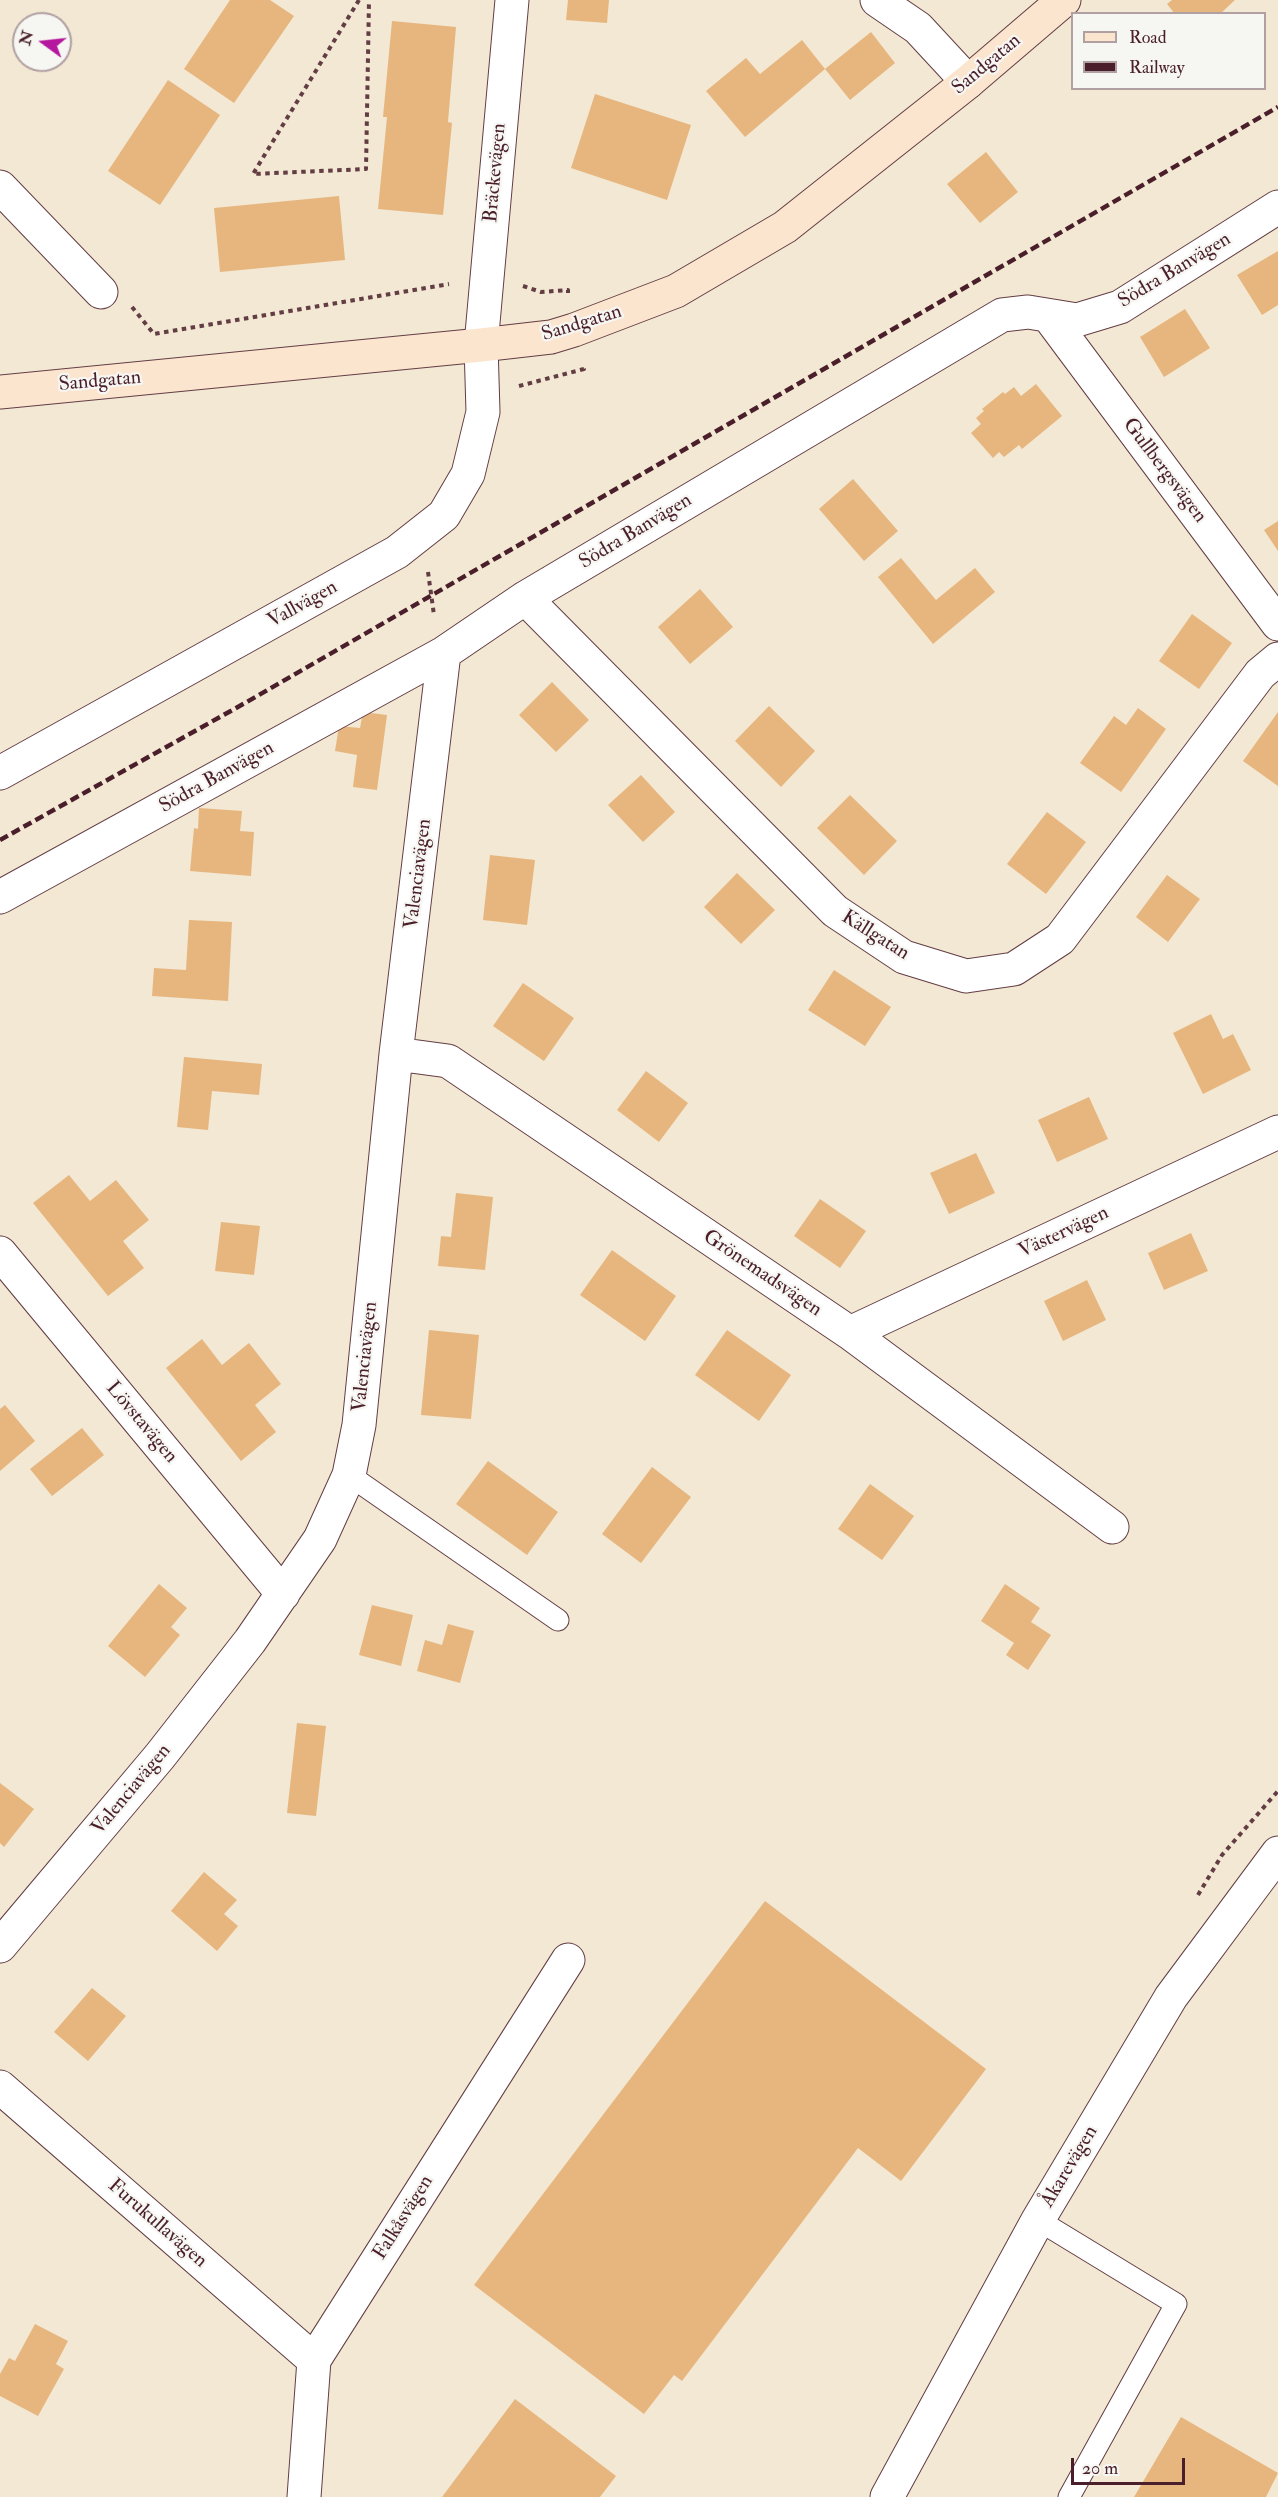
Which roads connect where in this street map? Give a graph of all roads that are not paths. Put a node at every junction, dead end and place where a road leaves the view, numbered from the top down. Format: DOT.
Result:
graph roads {
  1 [pos="512,0"];
  2 [pos="877,0"];
  3 [pos="1064,0"];
  4 [pos="968,81"];
  5 [pos="0,187"];
  6 [pos="1278,207"];
  7 [pos="101,292"];
  8 [pos="1050,318"];
  9 [pos="481,345"];
  10 [pos="0,392"];
  11 [pos="525,598"];
  12 [pos="1278,624"];
  13 [pos="444,653"];
  14 [pos="1278,659"];
  15 [pos="0,773"];
  16 [pos="0,897"];
  17 [pos="396,1054"];
  18 [pos="1278,1132"];
  19 [pos="0,1252"];
  20 [pos="850,1333"];
  21 [pos="349,1475"];
  22 [pos="1112,1527"];
  23 [pos="282,1594"];
  24 [pos="558,1620"];
  25 [pos="1278,1853"];
  26 [pos="0,1946"];
  27 [pos="568,1960"];
  28 [pos="0,2087"];
  29 [pos="1038,2220"];
  30 [pos="314,2361"];
  31 [pos="304,2497"];
  32 [pos="887,2497"];
  33 [pos="1069,2497"];
  1 -- 9 [label="street, Bräckevägen"];
  2 -- 4 [label="street"];
  3 -- 4 [label="main road, Sandgatan"];
  4 -- 9 [label="main road, Sandgatan"];
  5 -- 7 [label="street"];
  6 -- 8 [label="street, Södra Banvägen"];
  8 -- 11 [label="street, Södra Banvägen"];
  8 -- 12 [label="street, Gullbergsvägen"];
  9 -- 10 [label="main road, Sandgatan"];
  9 -- 15 [label="street, Vallvägen"];
  11 -- 13 [label="street, Södra Banvägen"];
  11 -- 14 [label="street, Källgatan"];
  13 -- 16 [label="street, Södra Banvägen"];
  13 -- 17 [label="street, Valenciavägen"];
  17 -- 20 [label="street, Grönemadsvägen"];
  17 -- 21 [label="street, Valenciavägen"];
  18 -- 20 [label="street, Västervägen"];
  19 -- 23 [label="street, Lövstavägen"];
  20 -- 22 [label="street, Grönemadsvägen"];
  21 -- 23 [label="street, Valenciavägen"];
  21 -- 24 [label="lane"];
  23 -- 26 [label="street, Valenciavägen"];
  25 -- 29 [label="street, Åkarevägen"];
  27 -- 30 [label="street, Falkåsvägen"];
  28 -- 30 [label="street, Furukullavägen"];
  29 -- 32 [label="street, Åkarevägen"];
  29 -- 33 [label="lane"];
  30 -- 31 [label="street, Falkåsvägen"];
}
